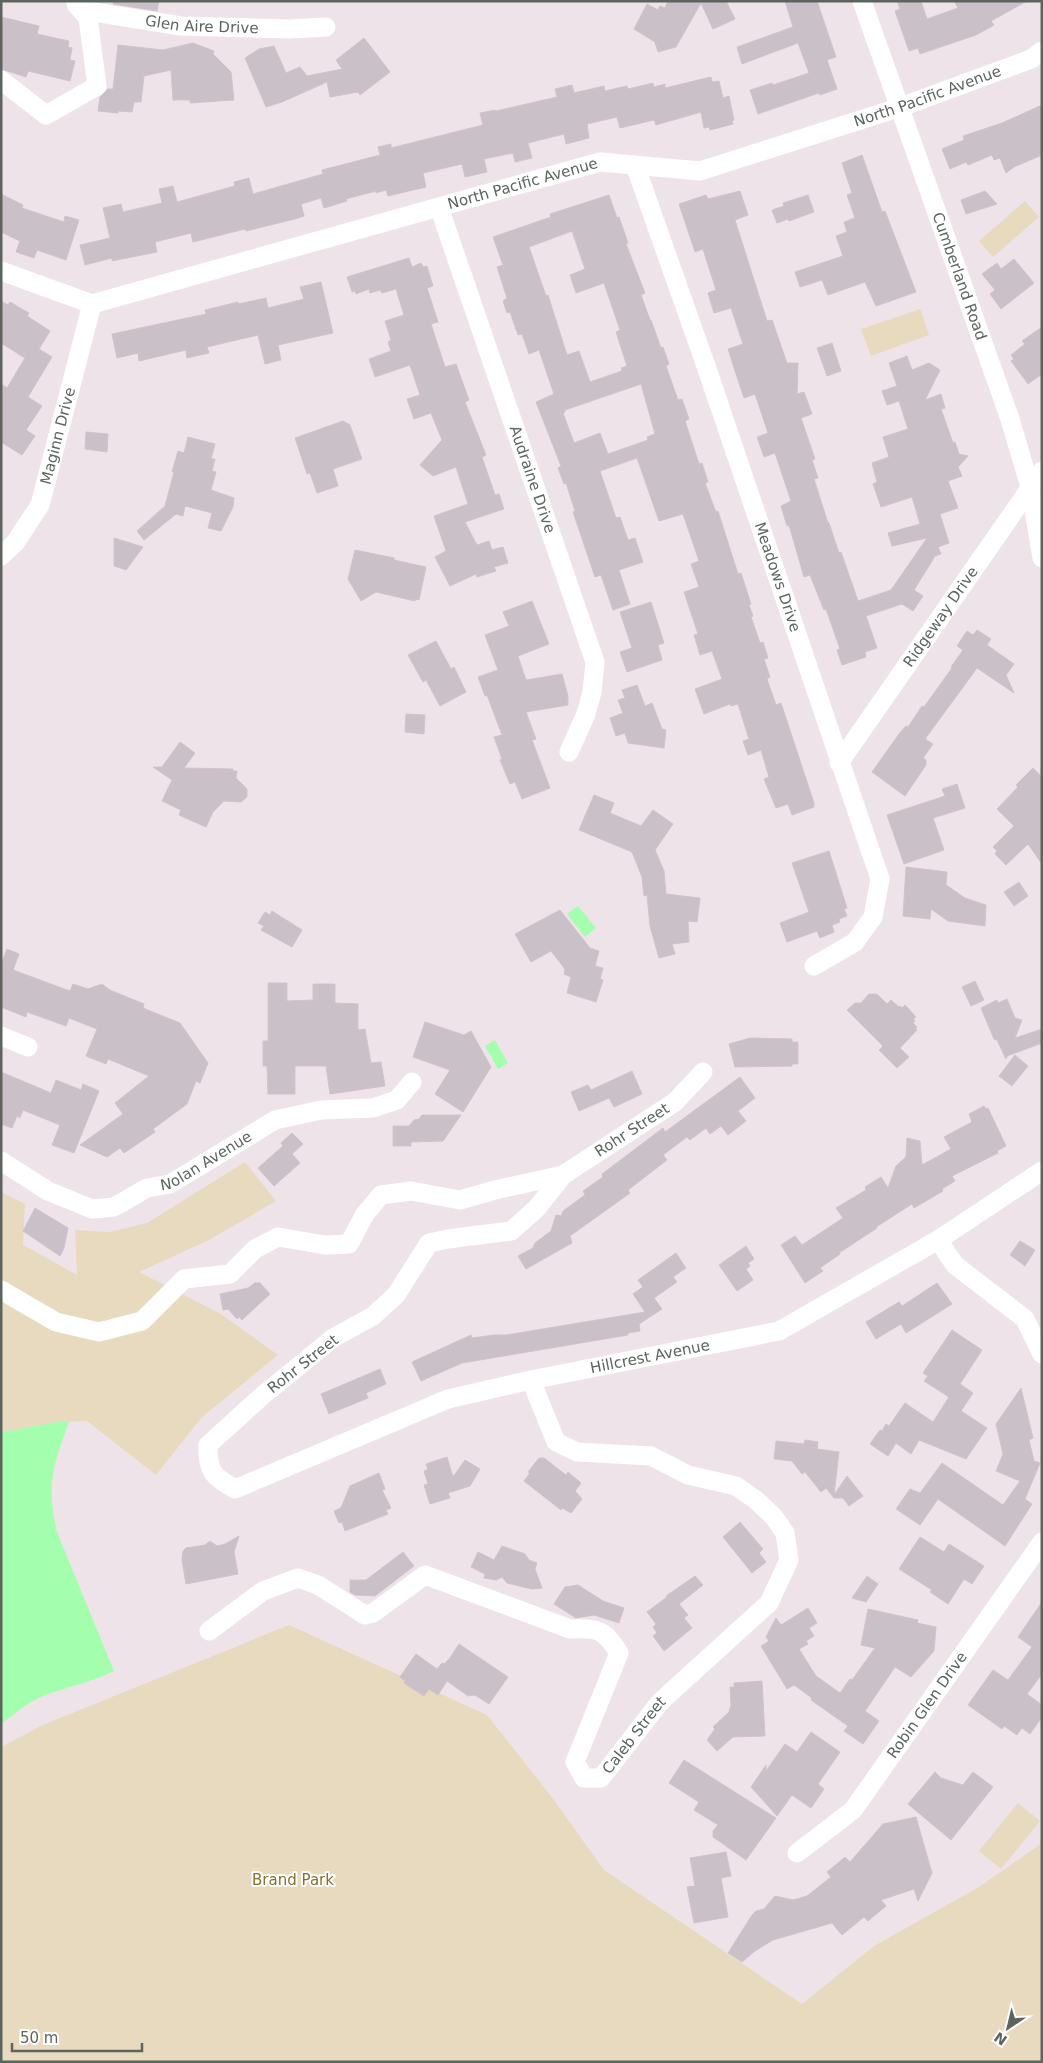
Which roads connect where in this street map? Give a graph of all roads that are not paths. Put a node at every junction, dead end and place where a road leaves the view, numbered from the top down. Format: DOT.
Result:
graph roads {
  1 [pos="862,1"];
  2 [pos="77,6"];
  3 [pos="326,27"];
  4 [pos="1042,51"];
  5 [pos="1,80"];
  6 [pos="901,106"];
  7 [pos="635,165"];
  8 [pos="439,207"];
  9 [pos="1,271"];
  10 [pos="92,304"];
  11 [pos="1042,471"];
  12 [pos="1030,488"];
  13 [pos="1,556"];
  14 [pos="1042,558"];
  15 [pos="569,752"];
  16 [pos="839,762"];
  17 [pos="814,966"];
  18 [pos="1,1036"];
  19 [pos="28,1047"];
  20 [pos="703,1072"];
  21 [pos="412,1082"];
  22 [pos="1,1161"];
  23 [pos="1042,1171"];
  24 [pos="563,1175"];
  25 [pos="938,1240"];
  26 [pos="1,1290"];
  27 [pos="1042,1354"];
  28 [pos="531,1380"];
  29 [pos="235,1489"];
  30 [pos="1042,1542"];
  31 [pos="209,1631"];
  32 [pos="797,1853"];
  1 -- 6 [label="street, Cumberland Road"];
  2 -- 3 [label="street, Glen Aire Drive"];
  2 -- 5 [label="street, Glen Aire Drive"];
  4 -- 6 [label="street, North Pacific Avenue"];
  6 -- 7 [label="street, North Pacific Avenue"];
  6 -- 12 [label="street, Cumberland Road"];
  7 -- 8 [label="street, North Pacific Avenue"];
  7 -- 16 [label="street, Meadows Drive"];
  8 -- 10 [label="street, North Pacific Avenue"];
  8 -- 15 [label="street, Audraine Drive"];
  9 -- 10 [label="street"];
  10 -- 13 [label="street, Maginn Drive"];
  11 -- 12 [label="street, Ridgeway Drive"];
  12 -- 14 [label="street, Cumberland Road"];
  12 -- 16 [label="street, Ridgeway Drive"];
  16 -- 17 [label="street, Meadows Drive"];
  18 -- 19 [label="street"];
  20 -- 24 [label="street, Rohr Street"];
  21 -- 22 [label="street, Nolan Avenue"];
  23 -- 25 [label="street, Hillcrest Avenue"];
  24 -- 26 [label="street"];
  24 -- 29 [label="street, Rohr Street"];
  25 -- 27 [label="street"];
  25 -- 28 [label="street, Hillcrest Avenue"];
  28 -- 29 [label="street, Hillcrest Avenue"];
  28 -- 31 [label="street, Caleb Street"];
  30 -- 32 [label="street, Robin Glen Drive"];
}
